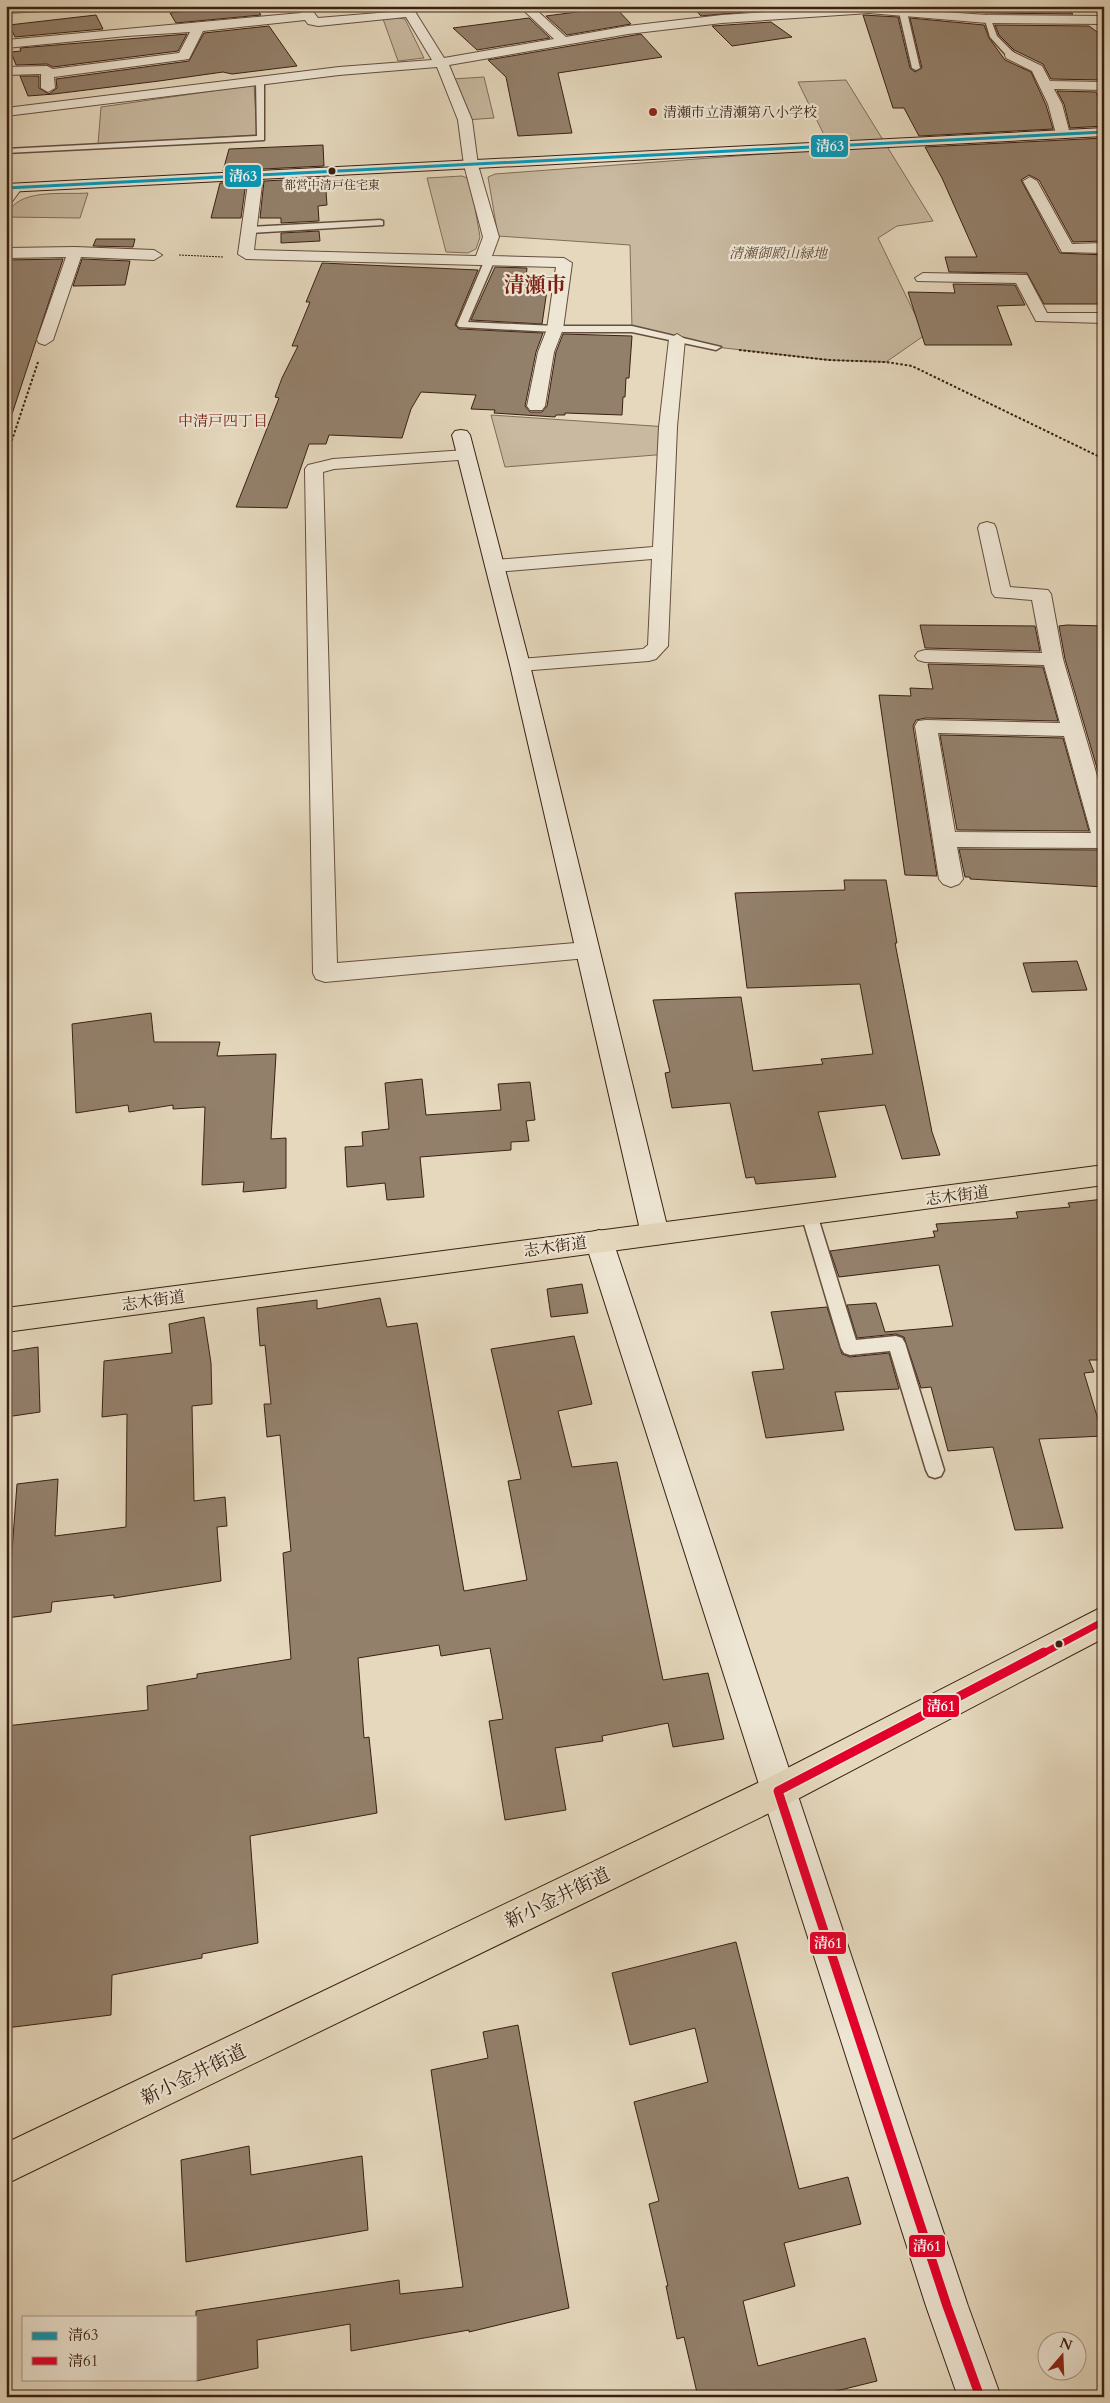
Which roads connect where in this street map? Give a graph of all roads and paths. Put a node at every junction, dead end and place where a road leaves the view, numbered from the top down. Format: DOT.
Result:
graph roads {
  1 [pos="60,6"];
  2 [pos="525,6"];
  3 [pos="1074,6"];
  4 [pos="6,9"];
  5 [pos="408,9"];
  6 [pos="780,10"];
  7 [pos="306,11"];
  8 [pos="903,12"];
  9 [pos="987,19"];
  10 [pos="1098,20"];
  11 [pos="198,28"];
  12 [pos="563,41"];
  13 [pos="6,44"];
  14 [pos="1011,55"];
  15 [pos="438,63"];
  16 [pos="916,68"];
  17 [pos="6,70"];
  18 [pos="47,74"];
  19 [pos="260,81"];
  20 [pos="1046,85"];
  21 [pos="1104,86"];
  22 [pos="48,107"];
  23 [pos="6,112"];
  24 [pos="1104,132"];
  25 [pos="1063,134"];
  26 [pos="6,151"];
  27 [pos="471,165"];
  28 [pos="256,176"];
  29 [pos="1030,181"];
  30 [pos="11,188"];
  31 [pos="6,200"];
  32 [pos="380,223"];
  33 [pos="249,230"];
  34 [pos="1104,248"];
  35 [pos="74,252"];
  36 [pos="6,253"];
  37 [pos="154,254"];
  38 [pos="246,254"];
  39 [pos="484,259"];
  40 [pos="923,278"];
  41 [pos="1104,318"];
  42 [pos="555,329"];
  43 [pos="677,339"];
  44 [pos="45,340"];
  45 [pos="716,347"];
  46 [pos="536,406"];
  47 [pos="6,458"];
  48 [pos="1104,459"];
  49 [pos="987,528"];
  50 [pos="663,552"];
  51 [pos="495,566"];
  52 [pos="925,656"];
  53 [pos="1054,659"];
  54 [pos="520,665"];
  55 [pos="1073,730"];
  56 [pos="1098,800"];
  57 [pos="945,839"];
  58 [pos="1104,841"];
  59 [pos="951,879"];
  60 [pos="587,950"];
  61 [pos="1104,1175"];
  62 [pos="809,1214"];
  63 [pos="655,1234"];
  64 [pos="599,1241"];
  65 [pos="6,1320"];
  66 [pos="935,1470"];
  67 [pos="1104,1621"];
  68 [pos="778,1791"];
  69 [pos="6,2164"];
  70 [pos="980,2397"];
  1 -- 4 [label="street"];
  2 -- 12 [label="street"];
  3 -- 10 [label="street"];
  5 -- 7 [label="street"];
  5 -- 15 [label="street"];
  6 -- 8 [label="street"];
  6 -- 12 [label="street"];
  7 -- 11 [label="street"];
  8 -- 9 [label="street"];
  8 -- 16 [label="lane"];
  9 -- 10 [label="street"];
  9 -- 14 [label="lane"];
  11 -- 13 [label="street"];
  11 -- 18 [label="street"];
  12 -- 15 [label="street"];
  14 -- 20 [label="street"];
  15 -- 19 [label="street"];
  15 -- 27 [label="street"];
  17 -- 18 [label="street"];
  18 -- 22 [label="street"];
  19 -- 22 [label="street"];
  19 -- 26 [label="lane"];
  20 -- 21 [label="street"];
  20 -- 25 [label="street"];
  22 -- 23 [label="street"];
  24 -- 25 [label="street"];
  25 -- 27 [label="street"];
  27 -- 28 [label="street"];
  27 -- 39 [label="street"];
  28 -- 30 [label="street"];
  28 -- 33 [label="street"];
  29 -- 34 [label="street"];
  30 -- 31 [label="street"];
  32 -- 33 [label="lane"];
  33 -- 38 [label="street"];
  35 -- 36 [label="street"];
  35 -- 37 [label="street"];
  35 -- 44 [label="street"];
  37 -- 38 [label="path"];
  38 -- 39 [label="street"];
  39 -- 42 [label="street"];
  39 -- 42 [label="lane"];
  40 -- 41 [label="street"];
  42 -- 43 [label="lane"];
  42 -- 46 [label="street"];
  43 -- 45 [label="lane"];
  43 -- 50 [label="street"];
  44 -- 47 [label="path"];
  45 -- 48 [label="path"];
  49 -- 53 [label="street"];
  50 -- 51 [label="street"];
  50 -- 54 [label="street"];
  51 -- 54 [label="street"];
  51 -- 60 [label="street"];
  52 -- 53 [label="street"];
  53 -- 55 [label="street"];
  54 -- 60 [label="street"];
  55 -- 56 [label="street"];
  55 -- 57 [label="street"];
  56 -- 58 [label="street"];
  57 -- 58 [label="street"];
  57 -- 59 [label="street"];
  60 -- 63 [label="street"];
  61 -- 62 [label="main road, 志木街道"];
  62 -- 63 [label="main road, 志木街道"];
  62 -- 66 [label="lane"];
  63 -- 64 [label="main road, 志木街道"];
  64 -- 65 [label="main road, 志木街道"];
  64 -- 68 [label="street"];
  67 -- 68 [label="main road, 新小金井街道"];
  68 -- 69 [label="main road, 新小金井街道"];
  68 -- 70 [label="street"];
}
